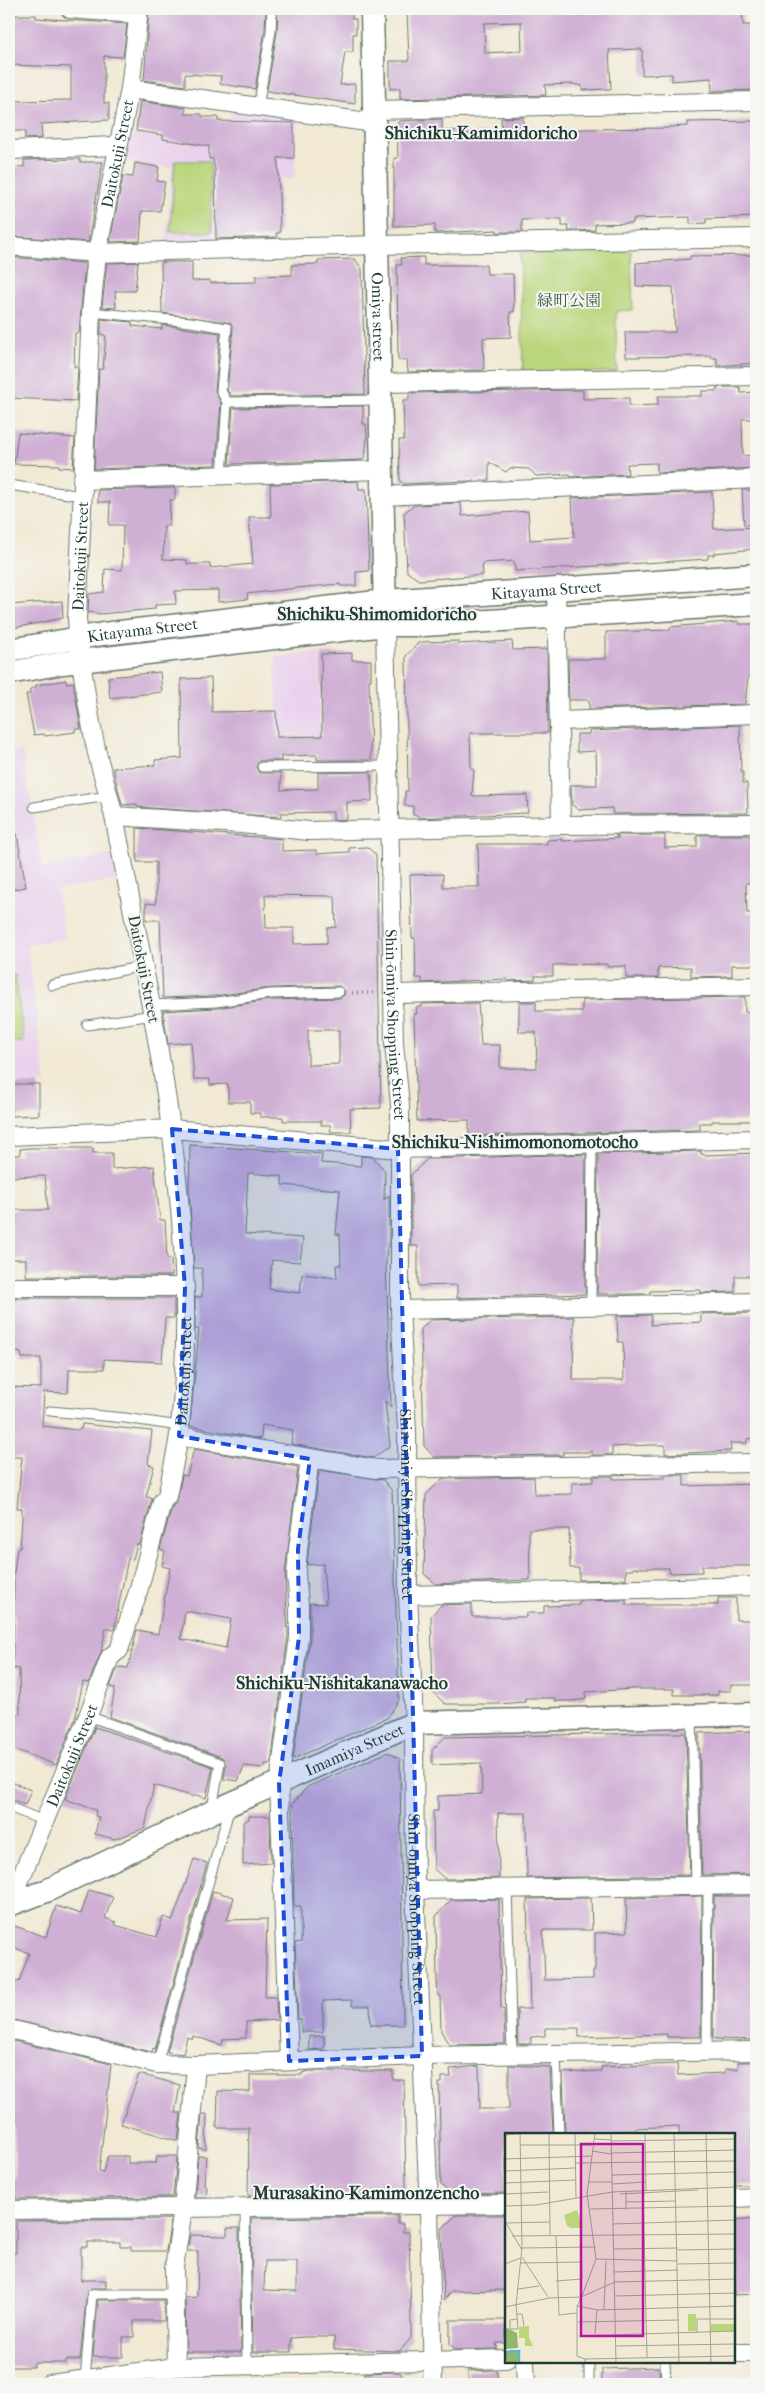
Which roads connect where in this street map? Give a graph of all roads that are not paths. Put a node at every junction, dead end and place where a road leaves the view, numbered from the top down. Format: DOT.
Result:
graph roads {
  1 [pos="70,9"];
  2 [pos="272,9"];
  3 [pos="372,9"];
  4 [pos="138,12"];
  5 [pos="130,89"];
  6 [pos="756,100"];
  7 [pos="258,107"];
  8 [pos="374,117"];
  9 [pos="117,146"];
  10 [pos="9,150"];
  11 [pos="756,238"];
  12 [pos="377,245"];
  13 [pos="9,246"];
  14 [pos="97,253"];
  15 [pos="91,312"];
  16 [pos="756,376"];
  17 [pos="381,391"];
  18 [pos="227,402"];
  19 [pos="382,470"];
  20 [pos="222,476"];
  21 [pos="756,479"];
  22 [pos="9,485"];
  23 [pos="82,488"];
  24 [pos="382,496"];
  25 [pos="756,575"];
  26 [pos="556,589"];
  27 [pos="385,601"];
  28 [pos="756,604"];
  29 [pos="557,617"];
  30 [pos="385,625"];
  31 [pos="79,637"];
  32 [pos="9,650"];
  33 [pos="81,661"];
  34 [pos="9,673"];
  35 [pos="756,714"];
  36 [pos="559,721"];
  37 [pos="388,766"];
  38 [pos="262,767"];
  39 [pos="109,796"];
  40 [pos="34,807"];
  41 [pos="114,816"];
  42 [pos="756,824"];
  43 [pos="561,825"];
  44 [pos="391,830"];
  45 [pos="143,966"];
  46 [pos="52,985"];
  47 [pos="756,986"];
  48 [pos="338,992"];
  49 [pos="394,994"];
  50 [pos="152,1010"];
  51 [pos="87,1025"];
  52 [pos="172,1129"];
  53 [pos="9,1136"];
  54 [pos="756,1139"];
  55 [pos="592,1145"];
  56 [pos="398,1149"];
  57 [pos="9,1287"];
  58 [pos="185,1288"];
  59 [pos="756,1302"];
  60 [pos="591,1306"];
  61 [pos="400,1310"];
  62 [pos="50,1411"];
  63 [pos="179,1431"];
  64 [pos="310,1459"];
  65 [pos="756,1463"];
  66 [pos="408,1470"];
  67 [pos="756,1586"];
  68 [pos="408,1595"];
  69 [pos="756,1714"];
  70 [pos="692,1715"];
  71 [pos="88,1716"];
  72 [pos="414,1723"];
  73 [pos="279,1783"];
  74 [pos="9,1807"];
  75 [pos="222,1808"];
  76 [pos="44,1821"];
  77 [pos="756,1885"];
  78 [pos="702,1886"];
  79 [pos="507,1888"];
  80 [pos="415,1890"];
  81 [pos="10,1905"];
  82 [pos="9,2029"];
  83 [pos="756,2051"];
  84 [pos="707,2052"];
  85 [pos="512,2054"];
  86 [pos="556,2054"];
  87 [pos="422,2056"];
  88 [pos="289,2061"];
  89 [pos="157,2064"];
  90 [pos="196,2065"];
  91 [pos="559,2133"];
  92 [pos="756,2197"];
  93 [pos="735,2198"];
  94 [pos="505,2204"];
  95 [pos="429,2207"];
  96 [pos="183,2209"];
  97 [pos="245,2209"];
  98 [pos="9,2210"];
  99 [pos="174,2294"];
  100 [pos="735,2353"];
  101 [pos="756,2353"];
  102 [pos="505,2359"];
  103 [pos="432,2361"];
  104 [pos="526,2363"];
  105 [pos="589,2363"];
  106 [pos="665,2363"];
  107 [pos="248,2364"];
  108 [pos="176,2367"];
  109 [pos="139,2378"];
  110 [pos="85,2380"];
  111 [pos="50,2384"];
  112 [pos="433,2384"];
  113 [pos="526,2384"];
  114 [pos="589,2384"];
  115 [pos="666,2384"];
  1 -- 4 [label="street"];
  2 -- 7 [label="lane"];
  3 -- 8 [label="street, Omiya street"];
  4 -- 5 [label="street, Daitokuji Street"];
  5 -- 7 [label="street"];
  5 -- 9 [label="street, Daitokuji Street"];
  6 -- 8 [label="street"];
  7 -- 8 [label="street"];
  8 -- 12 [label="street, Omiya street"];
  9 -- 10 [label="street"];
  9 -- 14 [label="street, Daitokuji Street"];
  11 -- 12 [label="street"];
  12 -- 14 [label="street"];
  12 -- 17 [label="street, Omiya street"];
  13 -- 14 [label="street"];
  14 -- 15 [label="street, Daitokuji Street"];
  15 -- 18 [label="lane"];
  15 -- 23 [label="street, Daitokuji Street"];
  16 -- 17 [label="street"];
  17 -- 18 [label="lane"];
  17 -- 19 [label="street, Omiya street"];
  18 -- 20 [label="lane"];
  19 -- 20 [label="street"];
  19 -- 24 [label="street, Omiya street"];
  20 -- 23 [label="street"];
  21 -- 24 [label="street"];
  22 -- 23 [label="lane"];
  23 -- 31 [label="street, Daitokuji Street"];
  24 -- 27 [label="street, Omiya street"];
  25 -- 26 [label="street, Kitayama Street"];
  26 -- 27 [label="street, Kitayama Street"];
  26 -- 29 [label="street"];
  27 -- 30 [label="street, Omiya street"];
  27 -- 31 [label="street, Kitayama Street"];
  28 -- 29 [label="street, Kitayama Street"];
  29 -- 30 [label="street, Kitayama Street"];
  29 -- 36 [label="street"];
  30 -- 33 [label="street, Kitayama Street"];
  30 -- 37 [label="street, Shin-ōmiya Shopping Street"];
  31 -- 32 [label="street, Kitayama Street"];
  31 -- 33 [label="street, Daitokuji Street"];
  33 -- 34 [label="street, Kitayama Street"];
  33 -- 39 [label="street, Daitokuji Street"];
  35 -- 36 [label="street"];
  36 -- 43 [label="street"];
  37 -- 38 [label="lane"];
  37 -- 44 [label="street, Shin-ōmiya Shopping Street"];
  39 -- 40 [label="lane"];
  39 -- 41 [label="street, Daitokuji Street"];
  41 -- 44 [label="street"];
  41 -- 45 [label="street, Daitokuji Street"];
  42 -- 43 [label="street"];
  43 -- 44 [label="street"];
  44 -- 49 [label="street, Shin-ōmiya Shopping Street"];
  45 -- 46 [label="lane"];
  45 -- 50 [label="street, Daitokuji Street"];
  47 -- 49 [label="street"];
  48 -- 50 [label="lane"];
  49 -- 56 [label="street, Shin-ōmiya Shopping Street"];
  50 -- 51 [label="lane"];
  50 -- 52 [label="street, Daitokuji Street"];
  52 -- 53 [label="street"];
  52 -- 56 [label="street"];
  52 -- 58 [label="street, Daitokuji Street"];
  54 -- 55 [label="street"];
  55 -- 56 [label="street"];
  55 -- 60 [label="lane"];
  56 -- 61 [label="street, Shin-ōmiya Shopping Street"];
  57 -- 58 [label="street"];
  58 -- 63 [label="street, Daitokuji Street"];
  59 -- 60 [label="street"];
  60 -- 61 [label="street"];
  61 -- 66 [label="street, Shin-ōmiya Shopping Street"];
  62 -- 63 [label="lane"];
  63 -- 64 [label="street"];
  63 -- 71 [label="street, Daitokuji Street"];
  64 -- 66 [label="street"];
  64 -- 73 [label="street"];
  65 -- 66 [label="street"];
  66 -- 68 [label="street, Shin-ōmiya Shopping Street"];
  67 -- 68 [label="street"];
  68 -- 72 [label="street, Shin-ōmiya Shopping Street"];
  69 -- 70 [label="street, Imamiya Street"];
  70 -- 72 [label="street, Imamiya Street"];
  70 -- 78 [label="lane"];
  71 -- 75 [label="lane"];
  71 -- 76 [label="street, Daitokuji Street"];
  72 -- 73 [label="street, Imamiya Street"];
  72 -- 80 [label="street, Shin-ōmiya Shopping Street"];
  73 -- 75 [label="street, Imamiya Street"];
  73 -- 88 [label="street"];
  74 -- 76 [label="lane"];
  75 -- 81 [label="street, Imamiya Street"];
  75 -- 89 [label="lane"];
  76 -- 81 [label="street, Daitokuji Street"];
  77 -- 78 [label="street"];
  78 -- 79 [label="street"];
  78 -- 84 [label="lane"];
  79 -- 80 [label="street"];
  79 -- 85 [label="lane"];
  80 -- 87 [label="street, Shin-ōmiya Shopping Street"];
  82 -- 89 [label="street"];
  83 -- 84 [label="street"];
  84 -- 86 [label="street"];
  85 -- 86 [label="street"];
  85 -- 87 [label="street"];
  86 -- 91 [label="lane"];
  87 -- 88 [label="street"];
  87 -- 95 [label="street, Shin-ōmiya Shopping Street"];
  88 -- 90 [label="street"];
  89 -- 90 [label="street"];
  90 -- 96 [label="street"];
  92 -- 93 [label="street"];
  94 -- 95 [label="street"];
  95 -- 97 [label="street"];
  95 -- 103 [label="street, Shin-ōmiya Shopping Street"];
  96 -- 97 [label="street"];
  96 -- 98 [label="street"];
  96 -- 99 [label="street"];
  97 -- 107 [label="lane"];
  99 -- 108 [label="street"];
  99 -- 110 [label="lane"];
  100 -- 101 [label="street"];
  102 -- 103 [label="street"];
  103 -- 107 [label="street"];
  103 -- 112 [label="street, Shin-ōmiya Shopping Street"];
  104 -- 113 [label="street"];
  105 -- 114 [label="lane"];
  106 -- 115 [label="lane"];
  107 -- 108 [label="street"];
  108 -- 109 [label="street"];
  109 -- 110 [label="street"];
  110 -- 111 [label="street"];
}
